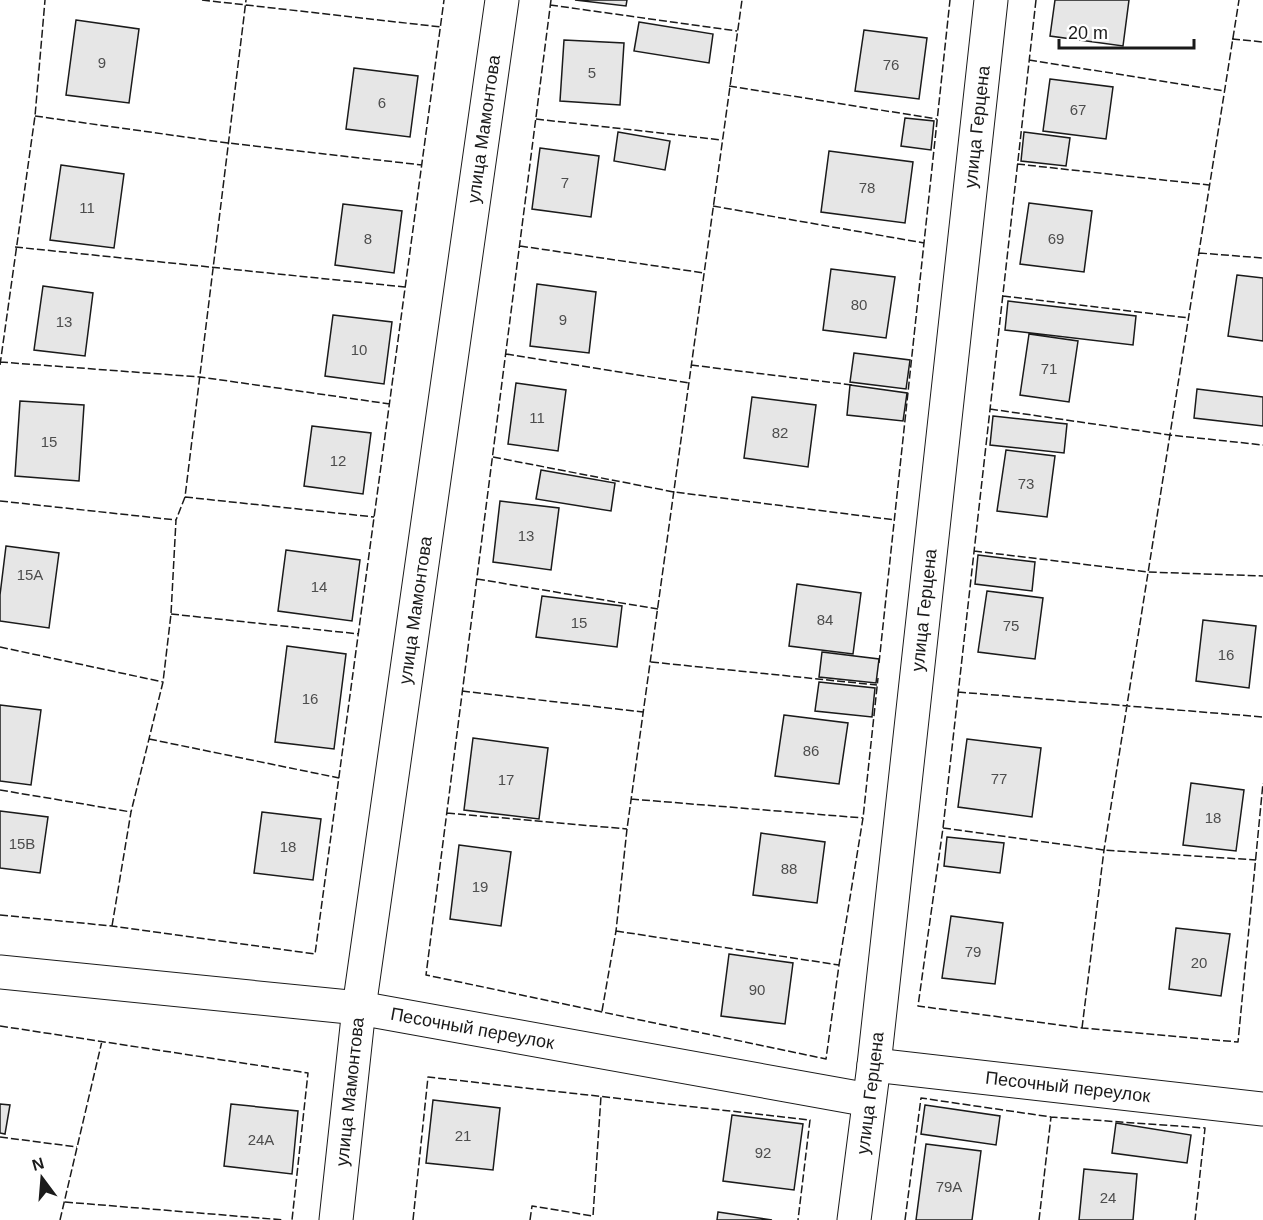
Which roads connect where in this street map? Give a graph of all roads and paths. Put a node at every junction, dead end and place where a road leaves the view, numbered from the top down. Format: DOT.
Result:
graph roads {
  1 [pos="502,0"];
  2 [pos="991,0"];
  3 [pos="0,972"];
  4 [pos="359,1008"];
  5 [pos="874,1065"];
  6 [pos="869,1100"];
  7 [pos="1263,1109"];
  8 [pos="336,1220"];
  9 [pos="854,1220"];
  1 -- 4 [label="street, улица Мамонтова"];
  2 -- 5 [label="street, улица Герцена"];
  3 -- 4 [label="street, Песочный переулок"];
  4 -- 6 [label="street, Песочный переулок"];
  4 -- 8 [label="street, улица Мамонтова"];
  5 -- 6 [label="street, улица Герцена"];
  5 -- 7 [label="street, Песочный переулок"];
  6 -- 9 [label="street, улица Герцена"];
}
